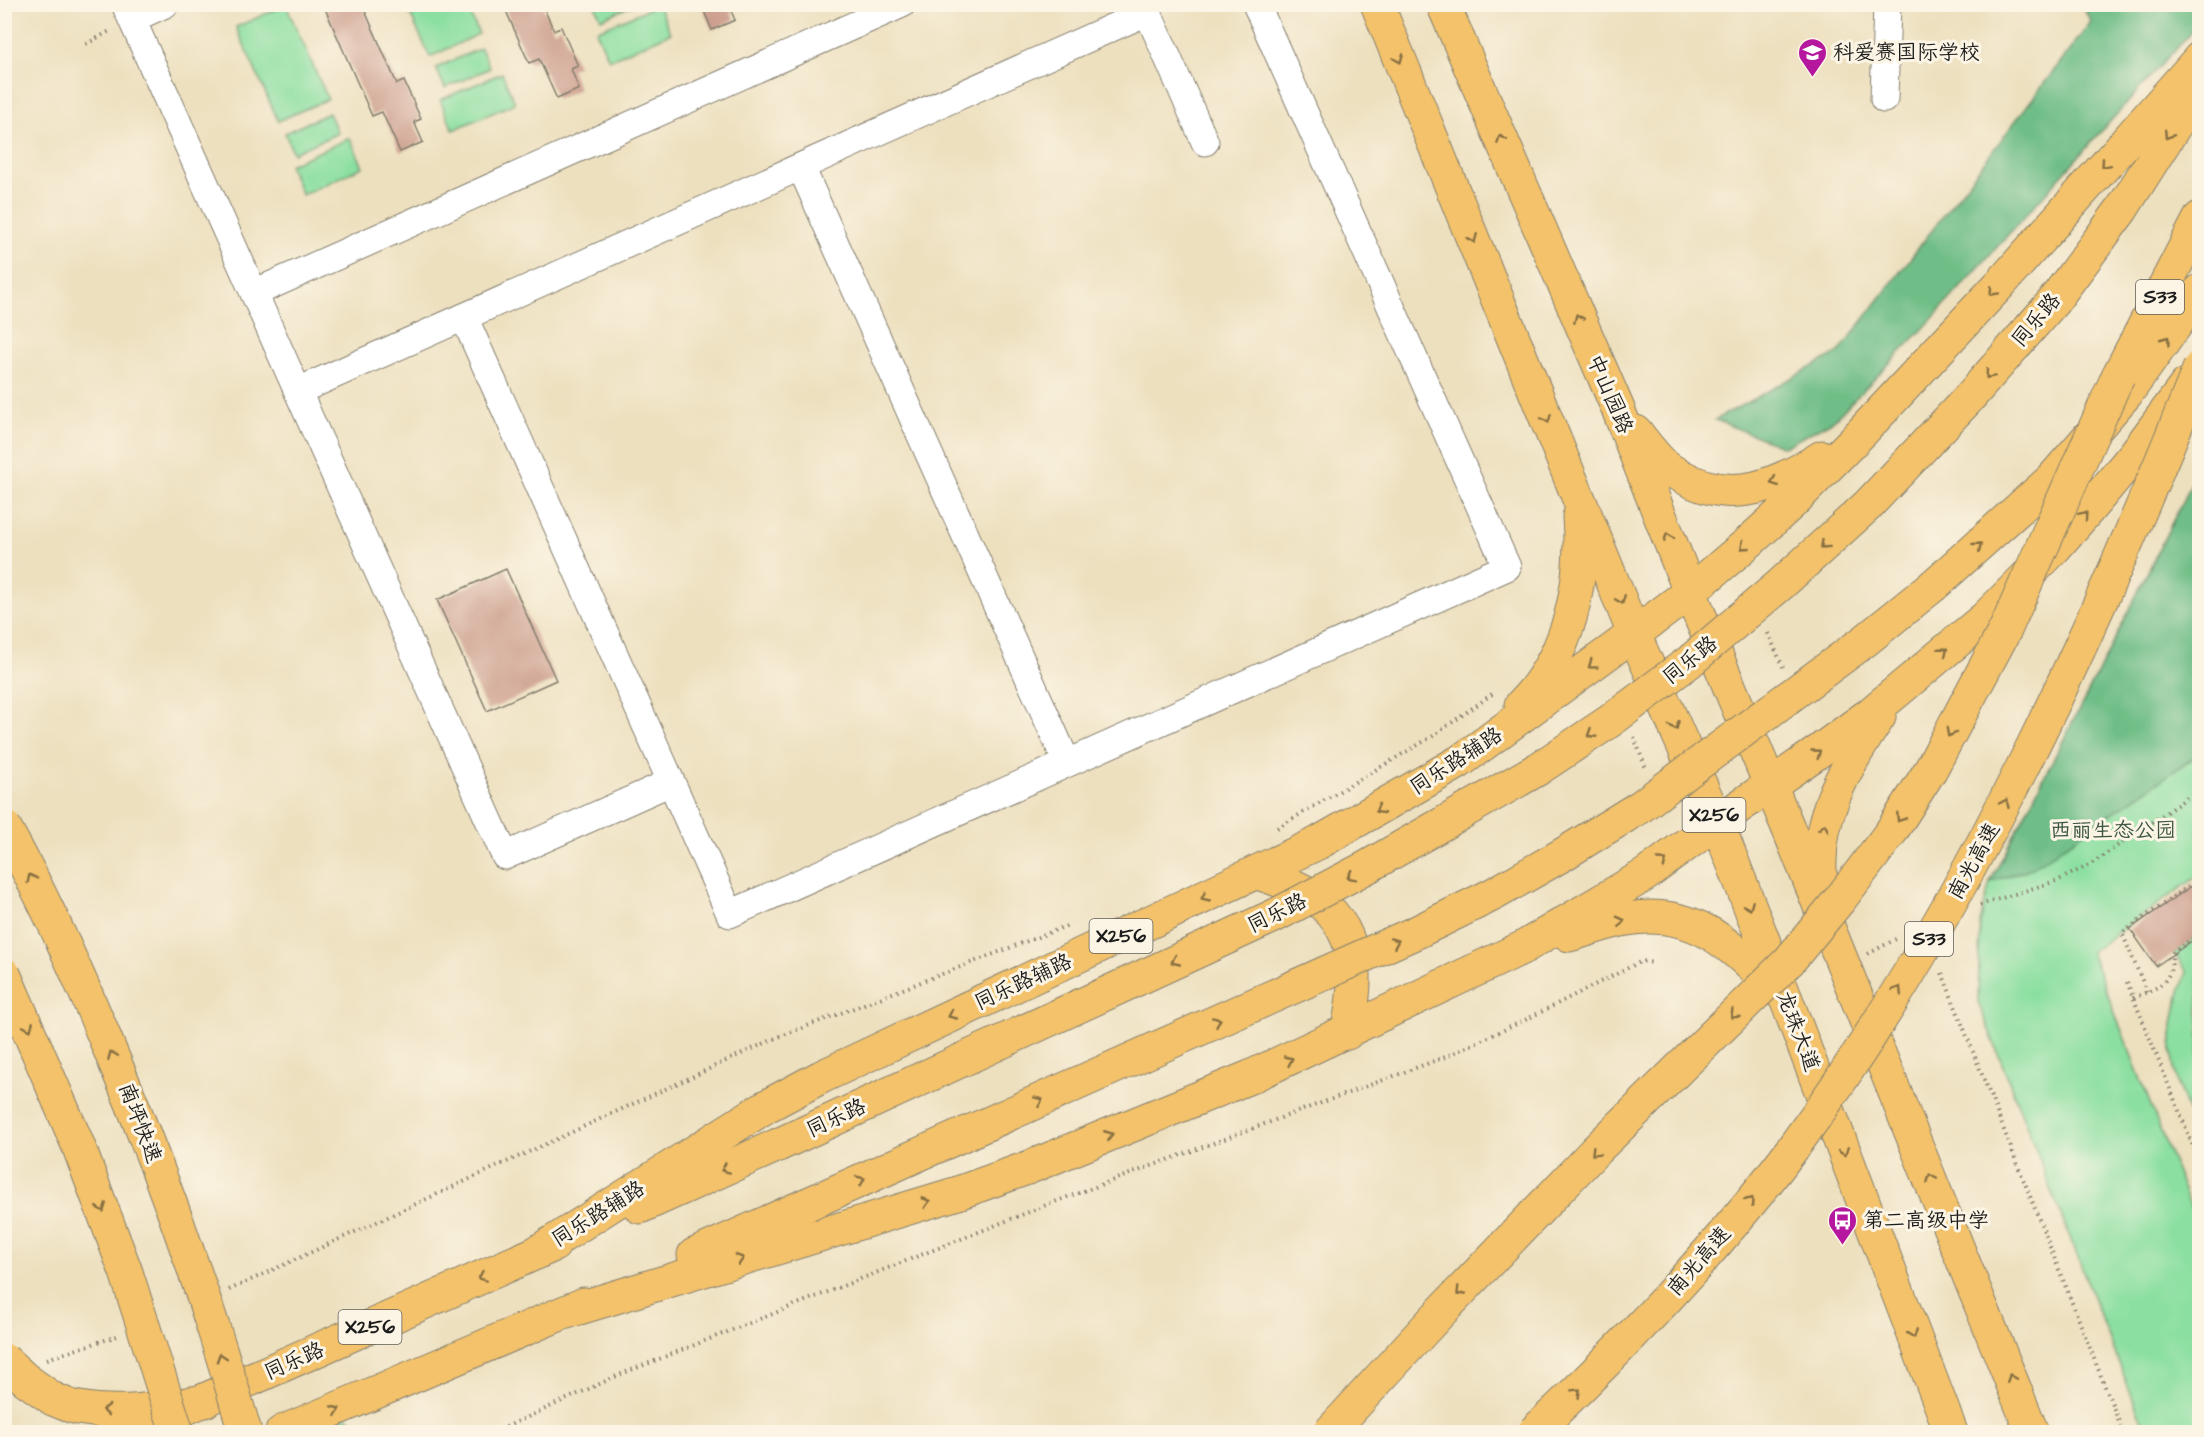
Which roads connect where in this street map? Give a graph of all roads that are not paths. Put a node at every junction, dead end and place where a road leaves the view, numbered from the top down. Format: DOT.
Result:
graph roads {
  1 [pos="165,4"];
  2 [pos="902,4"];
  3 [pos="1256,4"];
  4 [pos="1377,4"];
  5 [pos="1443,4"];
  6 [pos="1887,4"];
  7 [pos="1146,8"];
  8 [pos="128,12"];
  9 [pos="2199,58"];
  10 [pos="2199,86"];
  11 [pos="1884,99"];
  12 [pos="1205,141"];
  13 [pos="801,167"];
  14 [pos="2199,218"];
  15 [pos="2199,291"];
  16 [pos="254,293"];
  17 [pos="464,317"];
  18 [pos="2199,367"];
  19 [pos="298,391"];
  20 [pos="1618,409"];
  21 [pos="1862,432"];
  22 [pos="1578,494"];
  23 [pos="1689,592"];
  24 [pos="1634,634"];
  25 [pos="1899,688"];
  26 [pos="1460,762"];
  27 [pos="1067,763"];
  28 [pos="671,782"];
  29 [pos="1770,786"];
  30 [pos="1717,822"];
  31 [pos="4,826"];
  32 [pos="1258,873"];
  33 [pos="1524,947"];
  34 [pos="1844,967"];
  35 [pos="4,974"];
  36 [pos="1786,999"];
  37 [pos="1347,1033"];
  38 [pos="536,1253"];
  39 [pos="563,1313"];
  40 [pos="4,1360"];
  41 [pos="205,1401"];
  42 [pos="132,1432"];
  43 [pos="177,1432"];
  44 [pos="245,1432"];
  45 [pos="282,1432"];
  46 [pos="1330,1432"];
  47 [pos="1534,1432"];
  48 [pos="1951,1432"];
  49 [pos="2032,1432"];
  1 -- 8 [label="lane"];
  2 -- 16 [label="lane"];
  3 -- 27 [label="lane"];
  4 -- 22 [label="main road, one-way"];
  20 -- 5 [label="main road, 中山园路, one-way"];
  6 -- 11 [label="lane"];
  7 -- 12 [label="lane"];
  7 -- 13 [label="lane"];
  8 -- 16 [label="lane"];
  9 -- 21 [label="main road, 同乐路辅路, one-way"];
  10 -- 38 [label="main road, 同乐路, one-way, bridge"];
  13 -- 17 [label="lane"];
  13 -- 27 [label="lane"];
  14 -- 46 [label="main road, S33, one-way, bridge"];
  39 -- 15 [label="main road, one-way, bridge"];
  16 -- 19 [label="lane"];
  17 -- 19 [label="lane"];
  17 -- 28 [label="lane"];
  25 -- 18 [label="main road, one-way"];
  47 -- 18 [label="main road, 南光高速 / S33, one-way, bridge"];
  19 -- 28 [label="lane"];
  21 -- 20 [label="main road, one-way"];
  23 -- 20 [label="main road, 中山园路, one-way"];
  21 -- 23 [label="main road, 同乐路辅路, one-way"];
  22 -- 24 [label="main road, one-way"];
  22 -- 26 [label="main road"];
  23 -- 24 [label="main road, 同乐路辅路 / X256"];
  23 -- 29 [label="main road, 中山园路 / X256"];
  24 -- 26 [label="main road, 同乐路辅路 / X256, one-way"];
  24 -- 30 [label="main road, 龙珠大道 / X256, one-way"];
  29 -- 25 [label="main road, one-way"];
  34 -- 25 [label="main road, one-way"];
  26 -- 32 [label="main road, 同乐路辅路 / X256, one-way"];
  27 -- 28 [label="lane"];
  29 -- 30 [label="main road"];
  29 -- 34 [label="main road, X256"];
  33 -- 30 [label="main road, X256, one-way"];
  30 -- 36 [label="main road, 龙珠大道 / X256, one-way"];
  44 -- 31 [label="main road, 南坪快速, one-way, bridge"];
  32 -- 37 [label="main road"];
  32 -- 38 [label="main road, 同乐路辅路 / X256, one-way"];
  33 -- 36 [label="main road, X256, one-way"];
  33 -- 37 [label="main road, X256"];
  49 -- 34 [label="main road, X256, one-way"];
  35 -- 43 [label="main road, one-way, bridge"];
  36 -- 48 [label="main road, 龙珠大道 / X256, one-way"];
  39 -- 37 [label="main road, X256, one-way"];
  38 -- 41 [label="main road, 同乐路 / X256, one-way"];
  45 -- 39 [label="main road, X256, one-way"];
  41 -- 40 [label="main road, one-way, bridge"];
  41 -- 42 [label="main road, 同乐路 / X256"];
}
